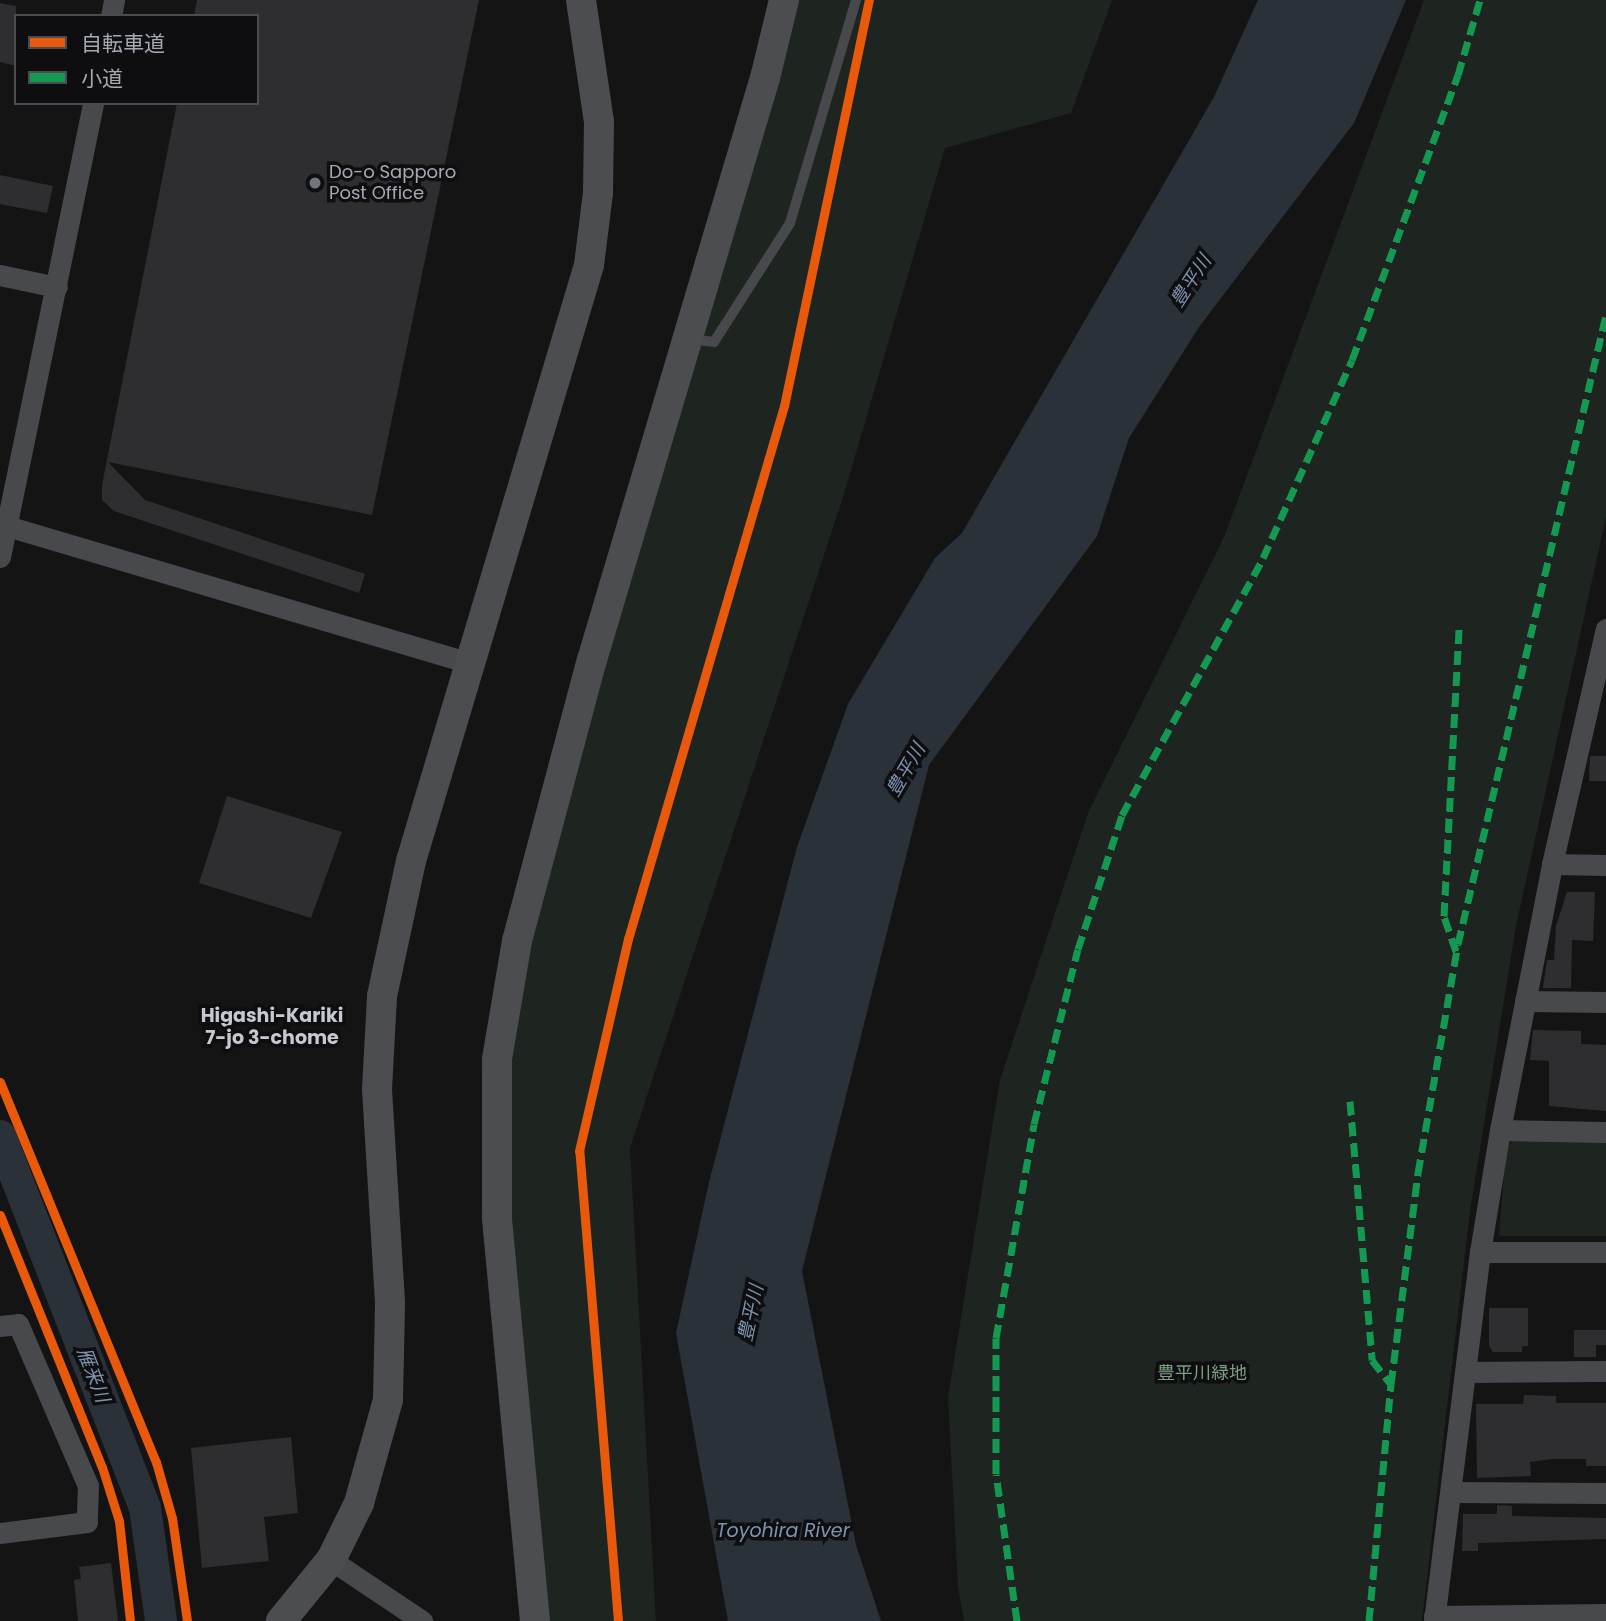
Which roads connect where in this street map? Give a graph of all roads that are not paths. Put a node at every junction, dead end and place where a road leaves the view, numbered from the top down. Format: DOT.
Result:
graph roads {
  1 [pos="581,0"];
  2 [pos="784,0"];
  3 [pos="856,0"];
  4 [pos="93,105"];
  5 [pos="0,275"];
  6 [pos="57,287"];
  7 [pos="685,338"];
  8 [pos="8,526"];
  9 [pos="0,557"];
  10 [pos="1606,629"];
  11 [pos="470,663"];
  12 [pos="1552,864"];
  13 [pos="1606,865"];
  14 [pos="1525,1001"];
  15 [pos="1606,1002"];
  16 [pos="1500,1130"];
  17 [pos="1606,1132"];
  18 [pos="1480,1252"];
  19 [pos="1606,1252"];
  20 [pos="0,1325"];
  21 [pos="1606,1371"];
  22 [pos="1466,1372"];
  23 [pos="1452,1492"];
  24 [pos="1606,1493"];
  25 [pos="0,1533"];
  26 [pos="331,1560"];
  27 [pos="1606,1614"];
  28 [pos="1434,1618"];
  29 [pos="281,1621"];
  30 [pos="422,1621"];
  31 [pos="535,1621"];
  1 -- 11 [label="street"];
  2 -- 7 [label="street"];
  3 -- 7 [label="lane"];
  4 -- 6 [label="street"];
  5 -- 6 [label="street"];
  6 -- 8 [label="street"];
  7 -- 31 [label="street"];
  8 -- 9 [label="street"];
  8 -- 11 [label="street"];
  10 -- 12 [label="street"];
  11 -- 26 [label="street"];
  12 -- 13 [label="street"];
  12 -- 14 [label="street"];
  14 -- 15 [label="street"];
  14 -- 16 [label="street"];
  16 -- 17 [label="street"];
  16 -- 18 [label="street"];
  18 -- 19 [label="street"];
  18 -- 22 [label="street"];
  20 -- 25 [label="street"];
  21 -- 22 [label="street"];
  22 -- 23 [label="street"];
  23 -- 24 [label="street"];
  23 -- 28 [label="street"];
  26 -- 29 [label="street"];
  26 -- 30 [label="street"];
  27 -- 28 [label="street"];
}
